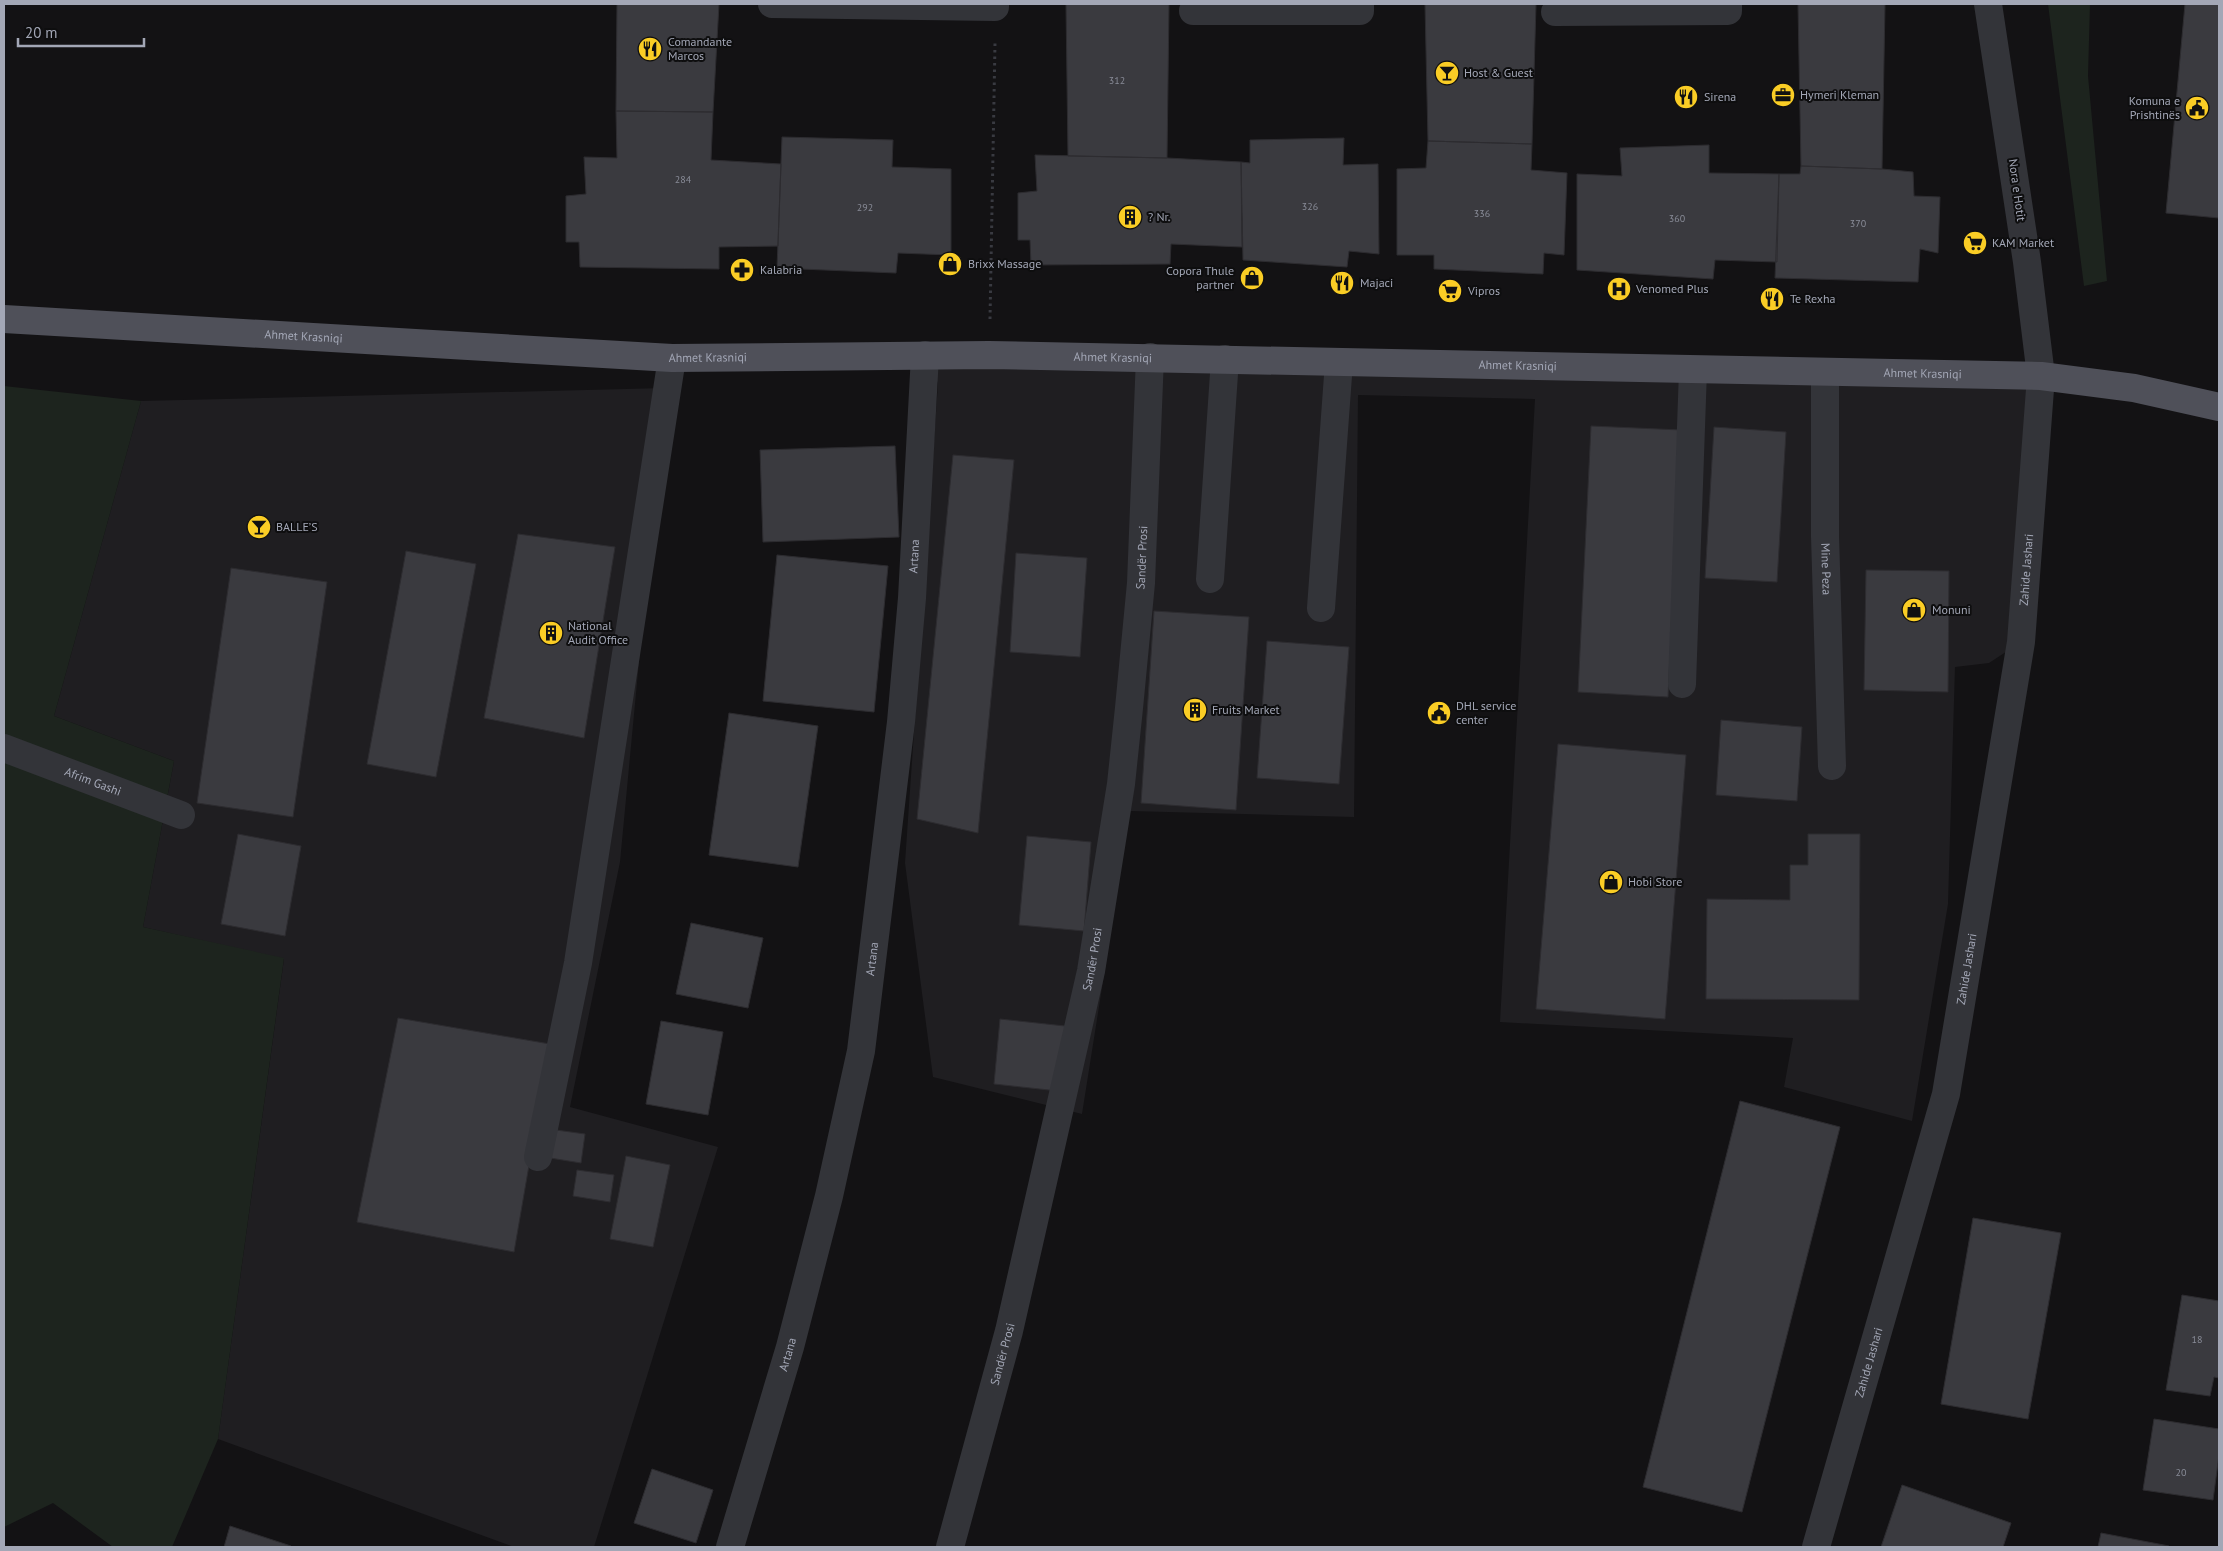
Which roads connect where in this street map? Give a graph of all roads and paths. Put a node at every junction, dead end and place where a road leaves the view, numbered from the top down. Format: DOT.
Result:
graph roads {
  1 [pos="772,4"];
  2 [pos="1360,4"];
  3 [pos="1728,4"];
  4 [pos="1988,4"];
  5 [pos="995,5"];
  6 [pos="1193,11"];
  7 [pos="1555,12"];
  8 [pos="4,319"];
  9 [pos="925,355"];
  10 [pos="989,355"];
  11 [pos="1150,357"];
  12 [pos="672,358"];
  13 [pos="1225,359"];
  14 [pos="1339,362"];
  15 [pos="1693,370"];
  16 [pos="1825,373"];
  17 [pos="2041,376"];
  18 [pos="2219,407"];
  19 [pos="1210,579"];
  20 [pos="1321,608"];
  21 [pos="1682,684"];
  22 [pos="4,748"];
  23 [pos="1832,766"];
  24 [pos="181,815"];
  25 [pos="538,1157"];
  26 [pos="730,1547"];
  27 [pos="950,1547"];
  28 [pos="1816,1547"];
  1 -- 5 [label="street"];
  2 -- 6 [label="street"];
  3 -- 7 [label="street"];
  4 -- 17 [label="street, Nora e Hotit"];
  5 -- 10 [label="path"];
  8 -- 12 [label="main road, Ahmet Krasniqi"];
  9 -- 10 [label="main road, Ahmet Krasniqi"];
  9 -- 12 [label="main road, Ahmet Krasniqi"];
  9 -- 26 [label="street, Artana"];
  10 -- 11 [label="main road, Ahmet Krasniqi"];
  11 -- 13 [label="main road, Ahmet Krasniqi"];
  11 -- 27 [label="street, Sandër Prosi"];
  12 -- 25 [label="street"];
  13 -- 14 [label="main road, Ahmet Krasniqi"];
  13 -- 19 [label="street"];
  14 -- 15 [label="main road, Ahmet Krasniqi"];
  14 -- 20 [label="street"];
  15 -- 16 [label="main road, Ahmet Krasniqi"];
  15 -- 21 [label="street"];
  16 -- 17 [label="main road, Ahmet Krasniqi"];
  16 -- 23 [label="street, Mine Peza"];
  17 -- 18 [label="main road, Ahmet Krasniqi"];
  17 -- 28 [label="street, Zahide Jashari"];
  22 -- 24 [label="street, Afrim Gashi"];
}
